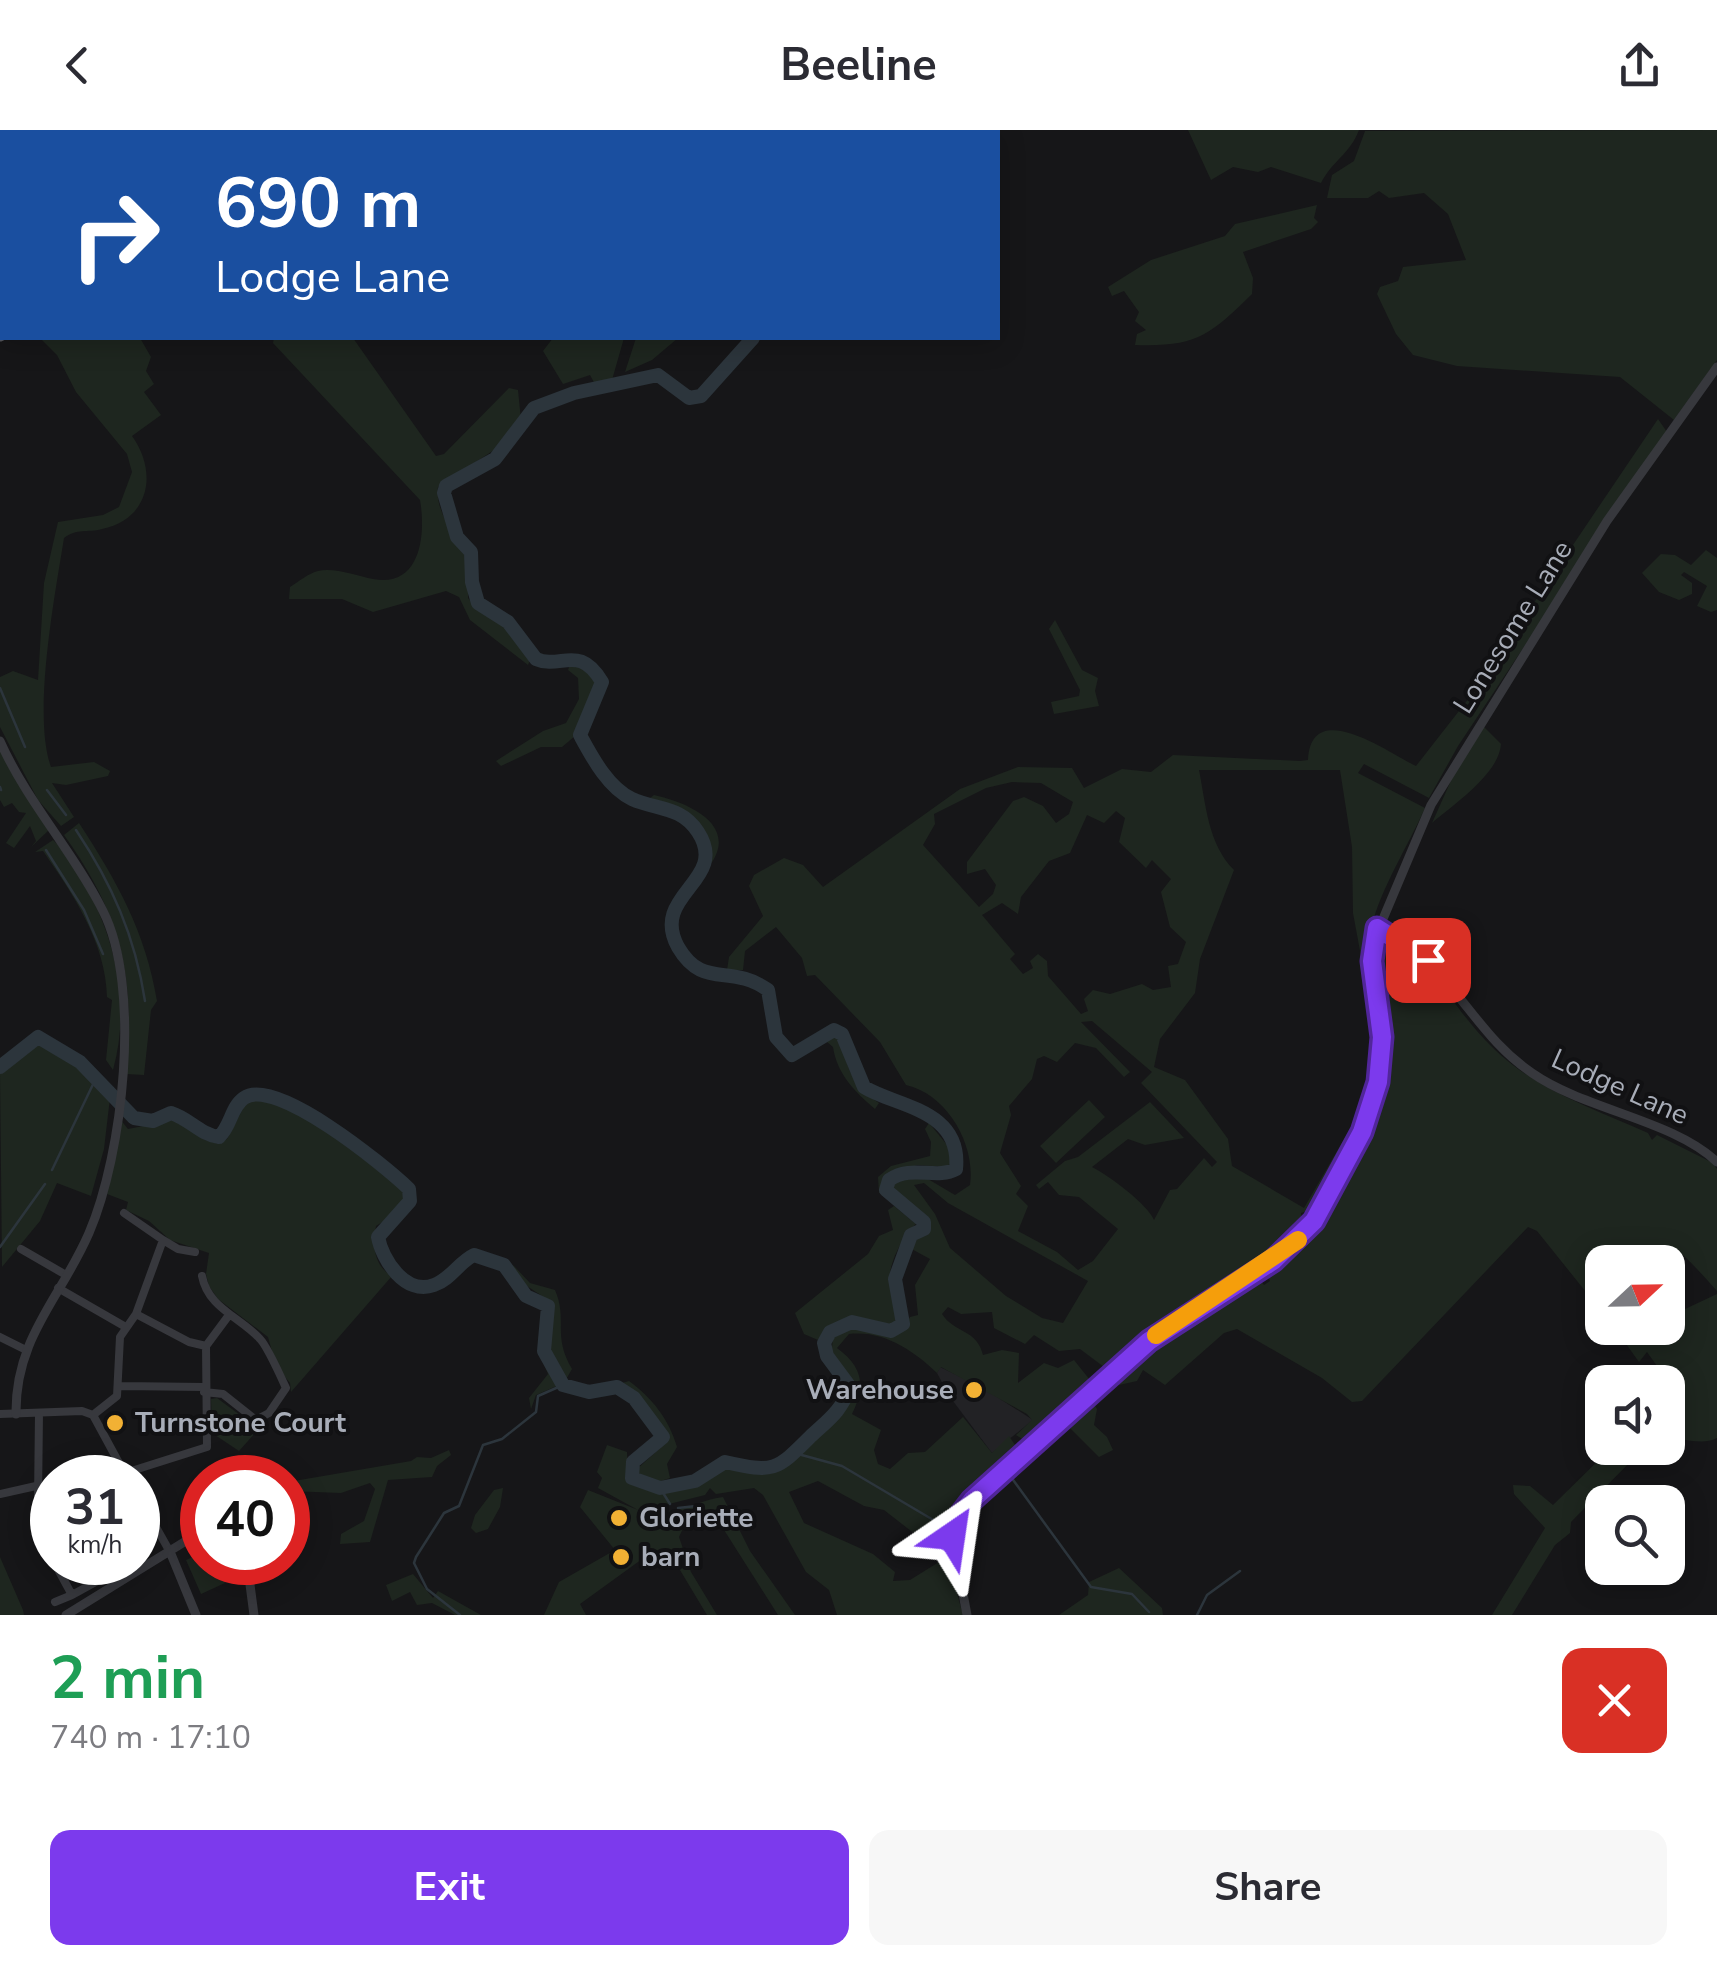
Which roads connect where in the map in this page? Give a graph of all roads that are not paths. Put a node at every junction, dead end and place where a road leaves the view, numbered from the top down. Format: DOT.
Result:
graph roads {
  1 [pos="1717,367"];
  2 [pos="0,741"];
  3 [pos="1377,928"];
  4 [pos="1717,1162"];
  5 [pos="124,1212"];
  6 [pos="163,1240"];
  7 [pos="21,1249"];
  8 [pos="194,1252"];
  9 [pos="66,1275"];
  10 [pos="202,1276"];
  11 [pos="58,1288"];
  12 [pos="136,1314"];
  13 [pos="229,1315"];
  14 [pos="124,1326"];
  15 [pos="0,1337"];
  16 [pos="206,1346"];
  17 [pos="24,1350"];
  18 [pos="120,1386"];
  19 [pos="204,1389"];
  20 [pos="39,1413"];
  21 [pos="0,1414"];
  22 [pos="16,1414"];
  23 [pos="93,1415"];
  24 [pos="37,1455"];
  25 [pos="115,1455"];
  26 [pos="160,1463"];
  27 [pos="30,1487"];
  28 [pos="0,1494"];
  29 [pos="160,1534"];
  30 [pos="180,1547"];
  31 [pos="171,1554"];
  32 [pos="66,1585"];
  33 [pos="90,1585"];
  34 [pos="250,1585"];
  35 [pos="72,1595"];
  36 [pos="55,1602"];
  37 [pos="195,1611"];
  38 [pos="66,1615"];
  39 [pos="184,1615"];
  40 [pos="254,1615"];
  41 [pos="968,1615"];
  1 -- 3 [label="street, Lonesome Lane"];
  2 -- 9 [label="street"];
  3 -- 4 [label="street, Lodge Lane"];
  3 -- 41 [label="street"];
  5 -- 6 [label="street"];
  6 -- 8 [label="street"];
  6 -- 12 [label="street"];
  7 -- 9 [label="street"];
  9 -- 11 [label="street"];
  10 -- 13 [label="street"];
  11 -- 14 [label="street"];
  11 -- 17 [label="street"];
  12 -- 14 [label="street"];
  12 -- 16 [label="street"];
  13 -- 16 [label="street"];
  13 -- 19 [label="street"];
  14 -- 18 [label="street"];
  15 -- 17 [label="street"];
  16 -- 19 [label="street"];
  17 -- 22 [label="street"];
  18 -- 19 [label="street"];
  18 -- 23 [label="street"];
  19 -- 26 [label="street"];
  20 -- 22 [label="street"];
  20 -- 23 [label="street"];
  20 -- 24 [label="street"];
  21 -- 22 [label="street"];
  23 -- 25 [label="street"];
  27 -- 28 [label="street"];
  29 -- 31 [label="street"];
  30 -- 31 [label="street"];
  31 -- 37 [label="street"];
  31 -- 38 [label="street"];
  32 -- 35 [label="street"];
  33 -- 35 [label="street"];
  34 -- 40 [label="street"];
  35 -- 36 [label="street"];
  37 -- 39 [label="street"];
}
